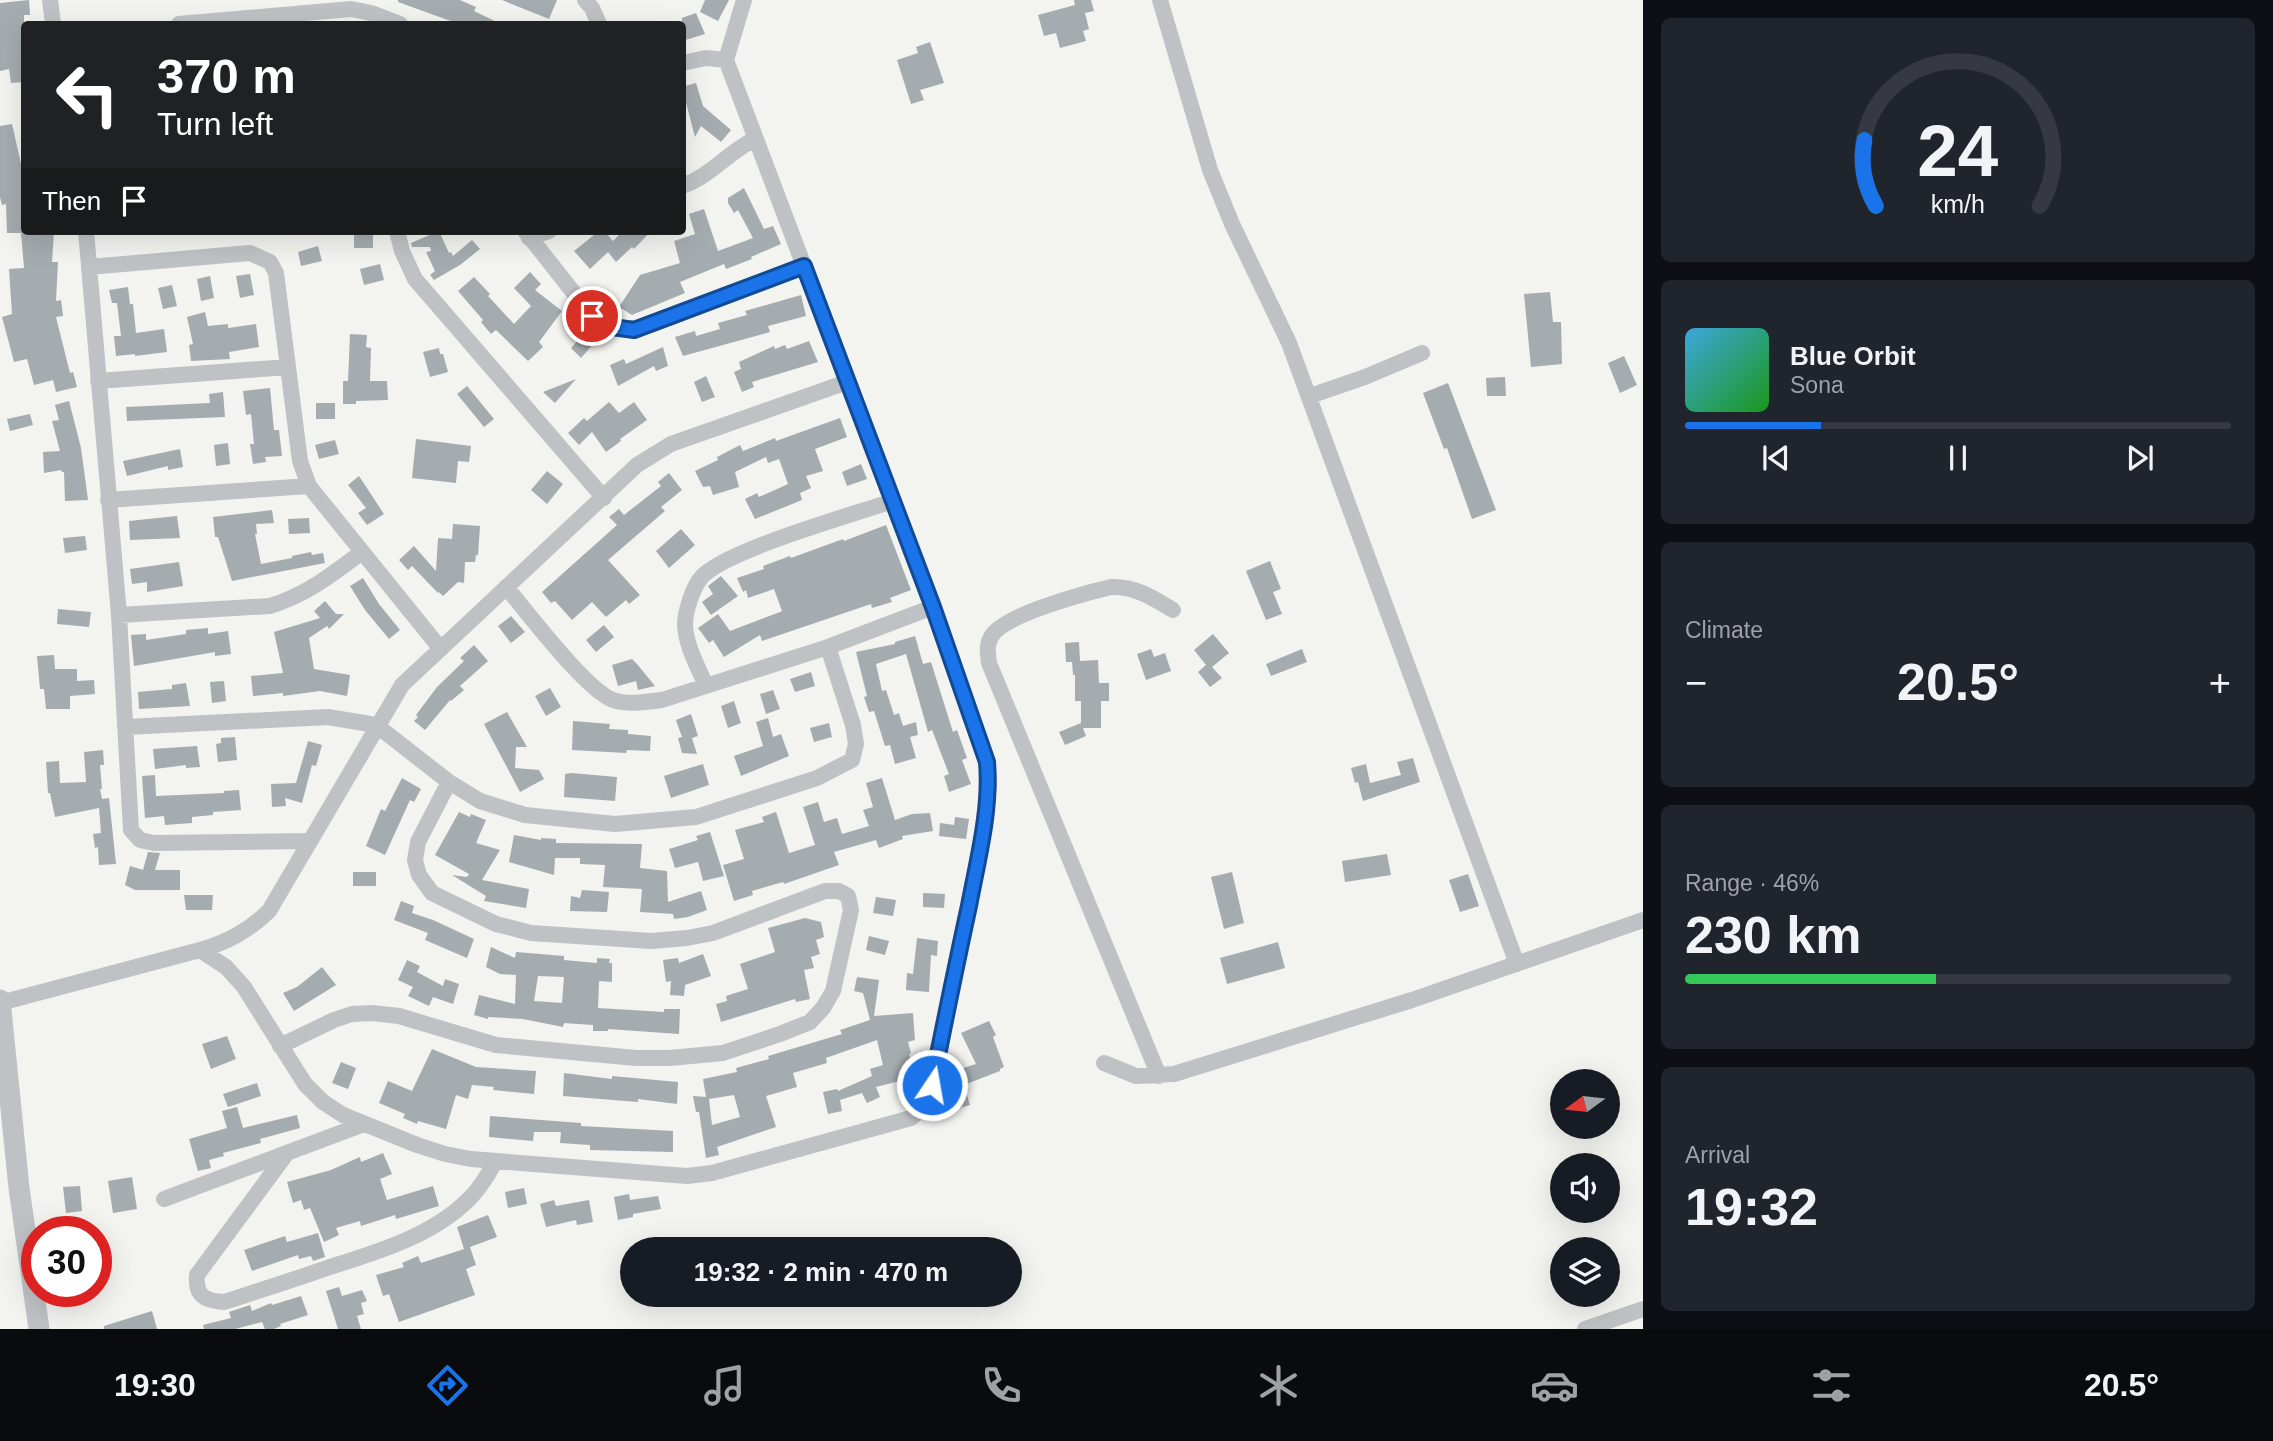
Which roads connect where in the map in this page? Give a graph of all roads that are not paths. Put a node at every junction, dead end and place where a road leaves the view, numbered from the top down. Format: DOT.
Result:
graph roads {
  1 [pos="50,0"];
  2 [pos="744,0"];
  3 [pos="1160,0"];
  4 [pos="592,3"];
  5 [pos="52,21"];
  6 [pos="266,21"];
  7 [pos="391,21"];
  8 [pos="598,21"];
  9 [pos="726,60"];
  10 [pos="686,62"];
  11 [pos="755,139"];
  12 [pos="686,184"];
  13 [pos="86,235"];
  14 [pos="398,235"];
  15 [pos="528,235"];
  16 [pos="804,266"];
  17 [pos="89,267"];
  18 [pos="1422,354"];
  19 [pos="288,367"];
  20 [pos="98,381"];
  21 [pos="847,382"];
  22 [pos="1310,396"];
  23 [pos="309,486"];
  24 [pos="604,498"];
  25 [pos="108,500"];
  26 [pos="893,501"];
  27 [pos="362,552"];
  28 [pos="506,587"];
  29 [pos="933,607"];
  30 [pos="1173,610"];
  31 [pos="119,615"];
  32 [pos="828,647"];
  33 [pos="440,649"];
  34 [pos="706,686"];
  35 [pos="376,725"];
  36 [pos="125,727"];
  37 [pos="449,782"];
  38 [pos="310,841"];
  39 [pos="1643,920"];
  40 [pos="200,950"];
  41 [pos="1517,964"];
  42 [pos="0,1002"];
  43 [pos="280,1046"];
  44 [pos="1104,1063"];
  45 [pos="1159,1076"];
  46 [pos="364,1124"];
  47 [pos="287,1153"];
  48 [pos="495,1162"];
  49 [pos="164,1199"];
  50 [pos="1643,1309"];
  51 [pos="39,1329"];
  52 [pos="1585,1329"];
  1 -- 5 [label="street"];
  2 -- 9 [label="street"];
  3 -- 22 [label="street"];
  4 -- 8 [label="street"];
  6 -- 7 [label="street"];
  9 -- 10 [label="street"];
  9 -- 11 [label="street"];
  11 -- 12 [label="street"];
  11 -- 16 [label="street"];
  13 -- 17 [label="street"];
  14 -- 24 [label="street"];
  15 -- 16 [label="street"];
  16 -- 21 [label="street"];
  17 -- 19 [label="street"];
  17 -- 20 [label="street"];
  18 -- 22 [label="street"];
  19 -- 20 [label="street"];
  19 -- 23 [label="street"];
  20 -- 25 [label="street"];
  21 -- 24 [label="street"];
  21 -- 26 [label="street"];
  22 -- 41 [label="street"];
  23 -- 25 [label="street"];
  23 -- 27 [label="street"];
  24 -- 28 [label="street"];
  25 -- 31 [label="street"];
  26 -- 29 [label="street"];
  26 -- 34 [label="street"];
  27 -- 31 [label="street"];
  27 -- 33 [label="street"];
  28 -- 33 [label="street"];
  28 -- 34 [label="street"];
  29 -- 32 [label="street"];
  29 -- 48 [label="street"];
  30 -- 45 [label="street"];
  31 -- 36 [label="street"];
  32 -- 34 [label="street"];
  32 -- 37 [label="street"];
  33 -- 35 [label="street"];
  35 -- 36 [label="street"];
  35 -- 37 [label="street"];
  35 -- 38 [label="street"];
  36 -- 38 [label="street"];
  37 -- 43 [label="street"];
  38 -- 40 [label="street"];
  39 -- 41 [label="street"];
  40 -- 42 [label="street"];
  40 -- 43 [label="street"];
  41 -- 45 [label="street"];
  42 -- 51 [label="street"];
  43 -- 46 [label="street"];
  44 -- 45 [label="street"];
  46 -- 47 [label="street"];
  46 -- 48 [label="street"];
  47 -- 48 [label="street"];
  47 -- 49 [label="street"];
  50 -- 52 [label="street"];
}
